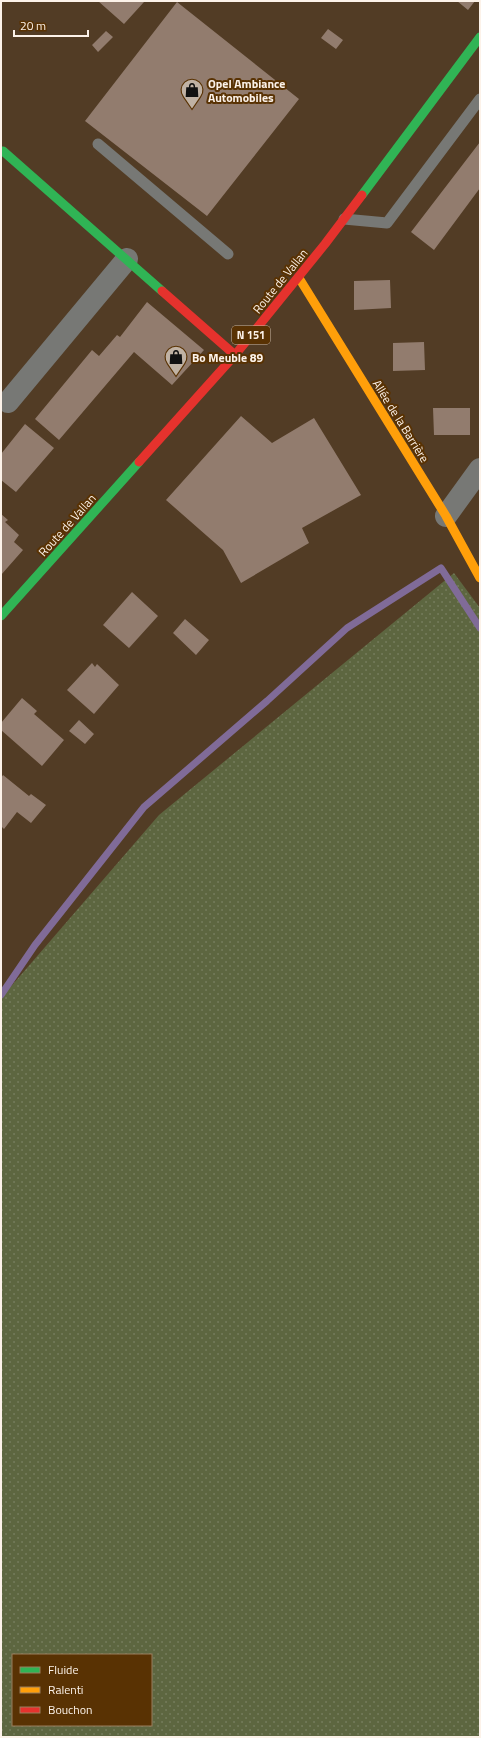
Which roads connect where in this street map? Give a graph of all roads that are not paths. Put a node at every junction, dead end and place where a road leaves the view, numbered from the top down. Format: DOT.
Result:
graph roads {
  1 [pos="480,37"];
  2 [pos="480,99"];
  3 [pos="98,144"];
  4 [pos="1,152"];
  5 [pos="344,219"];
  6 [pos="228,254"];
  7 [pos="127,259"];
  8 [pos="298,278"];
  9 [pos="235,355"];
  10 [pos="8,402"];
  11 [pos="480,469"];
  12 [pos="446,516"];
  13 [pos="480,578"];
  14 [pos="1,616"];
  1 -- 5 [label="main road, Route de Vallan / N 151"];
  2 -- 5 [label="lane"];
  3 -- 6 [label="lane"];
  4 -- 7 [label="main road"];
  5 -- 8 [label="main road, Route de Vallan / N 151"];
  7 -- 9 [label="main road"];
  7 -- 10 [label="street"];
  8 -- 9 [label="main road, Route de Vallan / N 151"];
  8 -- 12 [label="main road, Allée de la Barrière"];
  9 -- 14 [label="main road, Route de Vallan / N 151"];
  11 -- 12 [label="street"];
  12 -- 13 [label="main road, Allée de la Barrière"];
}
